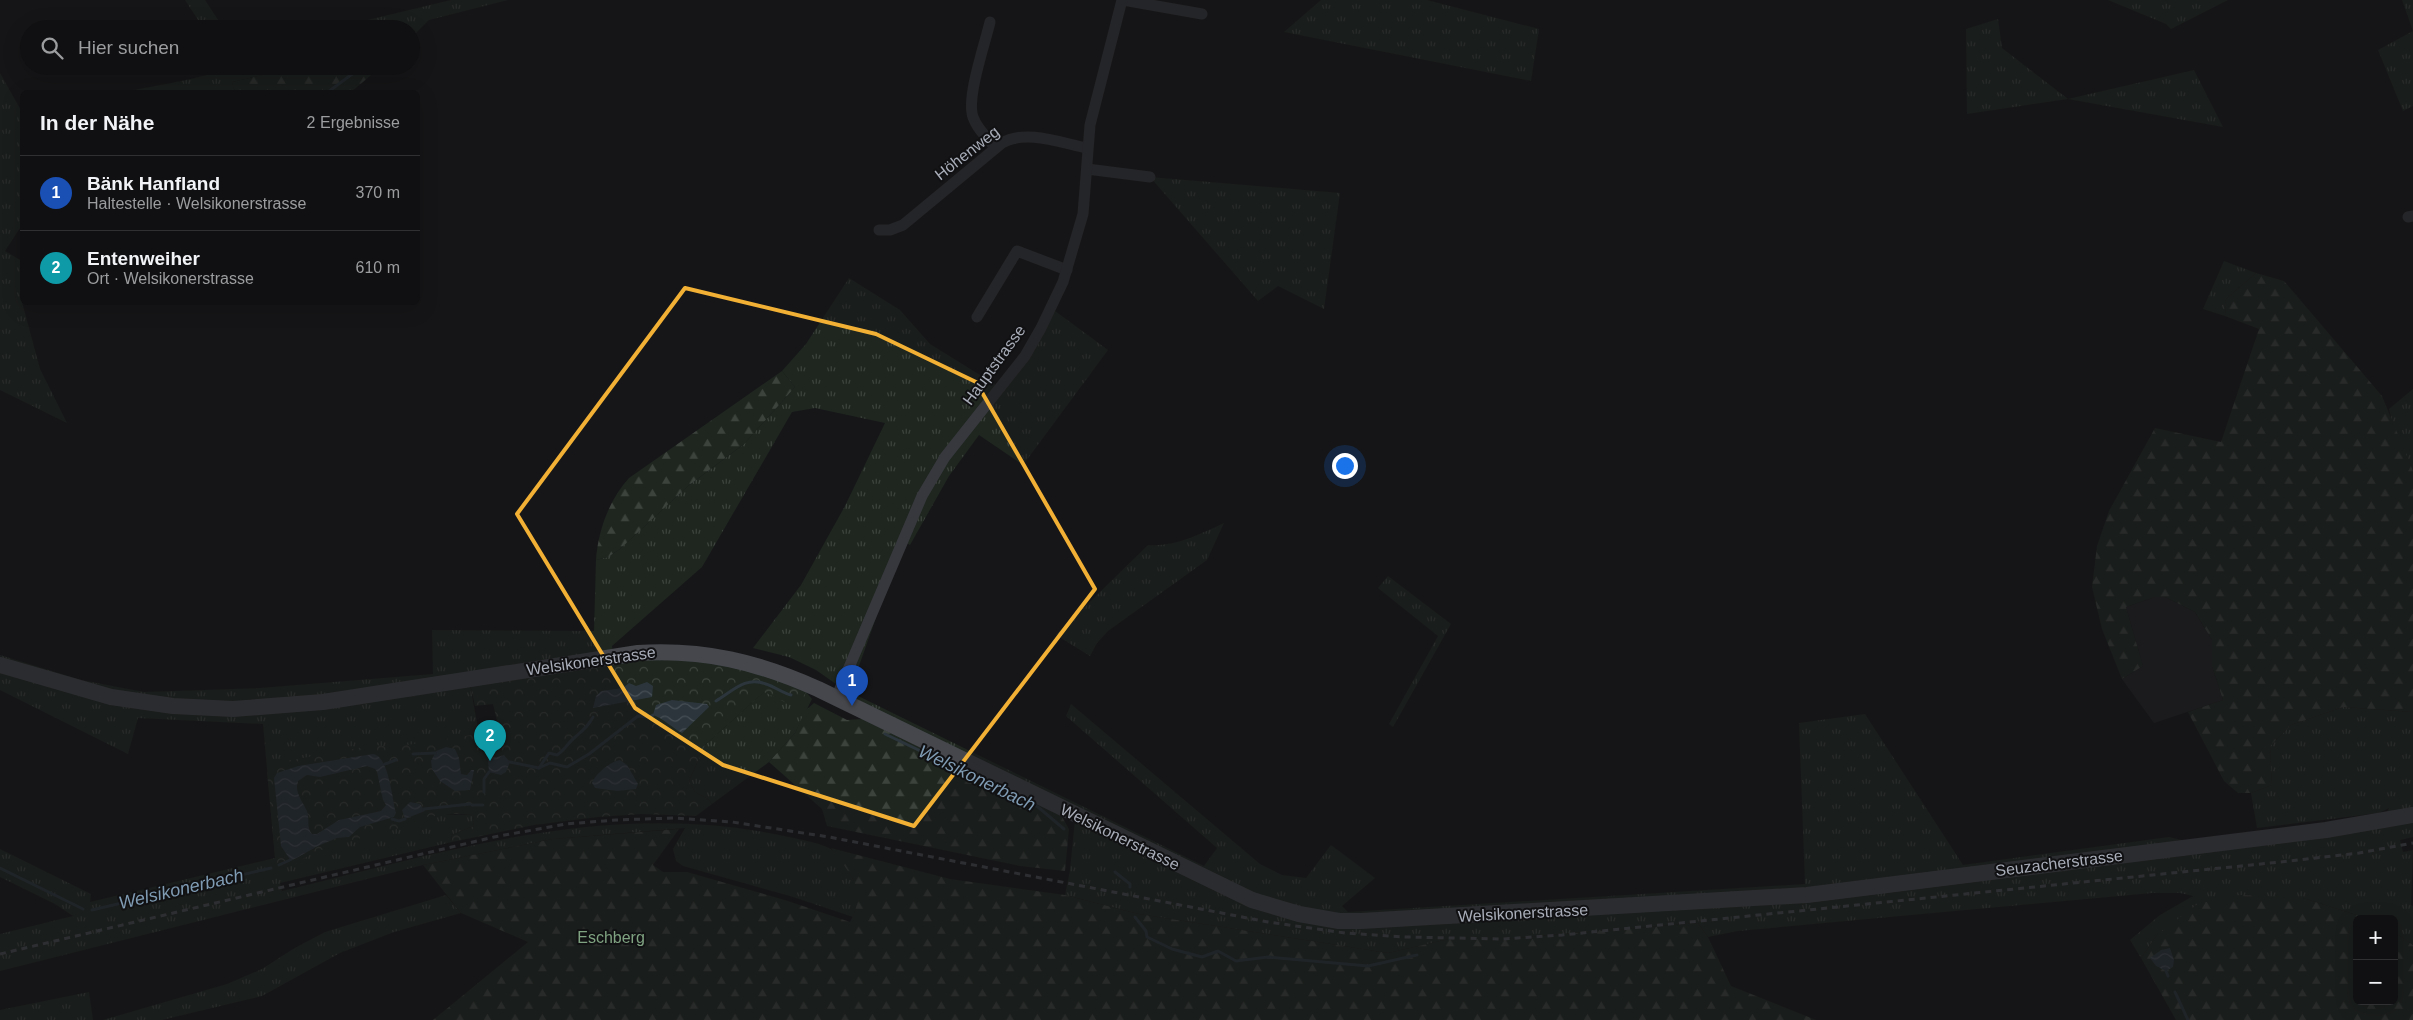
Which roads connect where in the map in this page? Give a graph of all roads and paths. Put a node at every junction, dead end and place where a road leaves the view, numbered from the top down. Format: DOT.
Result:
graph roads {
  1 [pos="1123,0"];
  2 [pos="1202,14"];
  3 [pos="990,22"];
  4 [pos="996,148"];
  5 [pos="1087,148"];
  6 [pos="1087,169"];
  7 [pos="1150,177"];
  8 [pos="879,230"];
  9 [pos="1067,270"];
  10 [pos="977,317"];
  11 [pos="0,665"];
  12 [pos="836,698"];
  13 [pos="2413,816"];
  14 [pos="1703,902"];
  1 -- 2 [label="street"];
  1 -- 5 [label="street, Hauptstrasse"];
  3 -- 4 [label="street"];
  4 -- 5 [label="street, Höhenweg"];
  4 -- 8 [label="street, Höhenweg"];
  5 -- 6 [label="street, Hauptstrasse"];
  6 -- 7 [label="street"];
  6 -- 9 [label="street, Hauptstrasse"];
  9 -- 10 [label="street"];
  9 -- 12 [label="street, Hauptstrasse"];
  11 -- 12 [label="main road, Welsikonerstrasse"];
  12 -- 14 [label="main road, Welsikonerstrasse"];
  13 -- 14 [label="main road, Seuzacherstrasse"];
}
